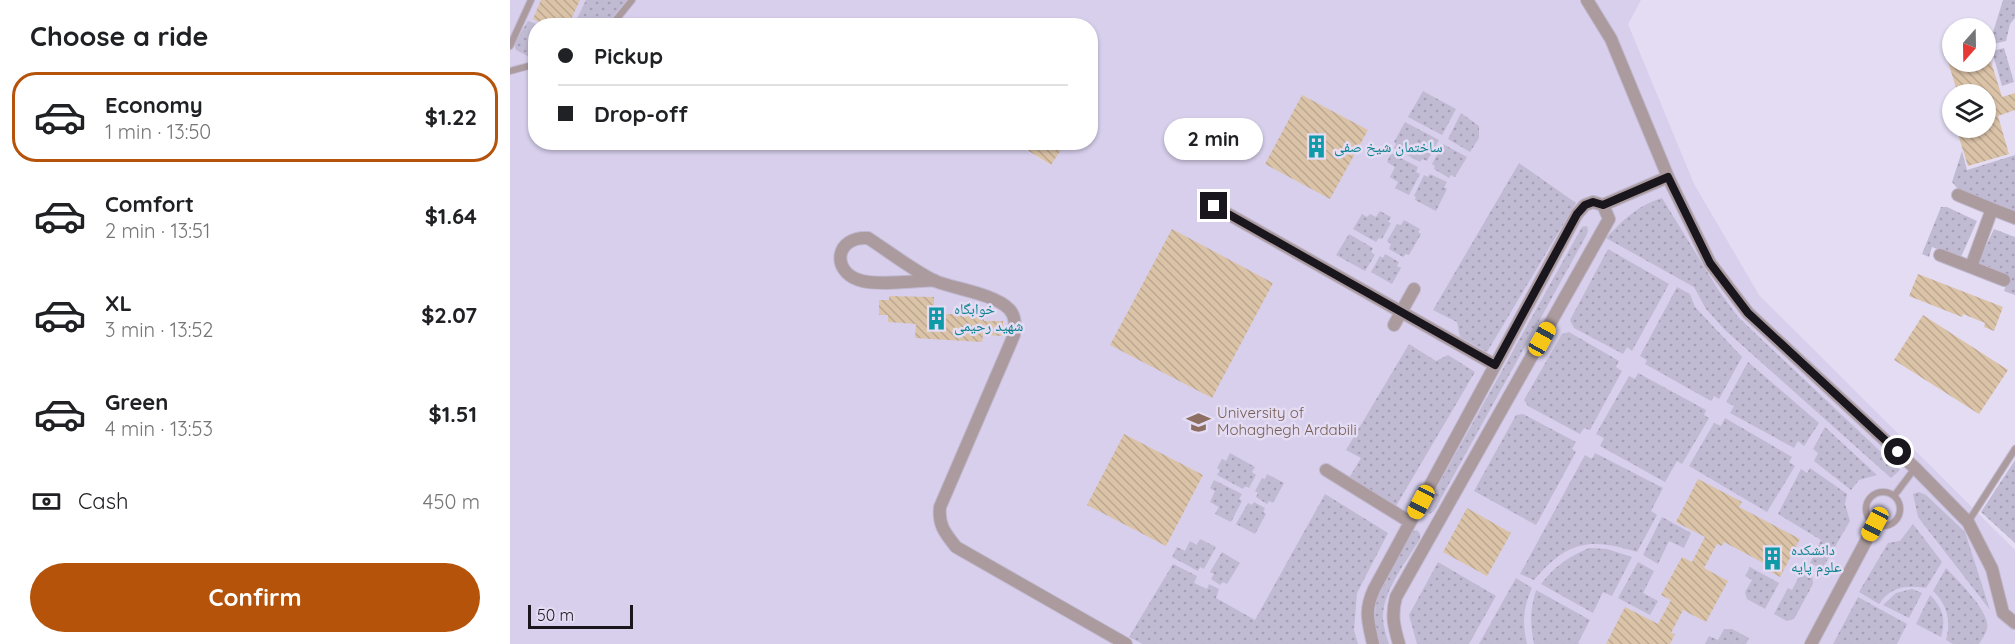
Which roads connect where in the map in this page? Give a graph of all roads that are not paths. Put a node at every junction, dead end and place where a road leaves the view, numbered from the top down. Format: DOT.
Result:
graph roads {
  1 [pos="531,0"];
  2 [pos="632,0"];
  3 [pos="1587,0"];
  4 [pos="617,18"];
  5 [pos="510,46"];
  6 [pos="528,66"];
  7 [pos="510,71"];
  8 [pos="1668,177"];
  9 [pos="1958,195"];
  10 [pos="1603,205"];
  11 [pos="1214,206"];
  12 [pos="1992,209"];
  13 [pos="2015,218"];
  14 [pos="1940,255"];
  15 [pos="1971,267"];
  16 [pos="934,280"];
  17 [pos="2004,280"];
  18 [pos="1414,289"];
  19 [pos="1402,312"];
  20 [pos="1394,325"];
  21 [pos="1495,365"];
  22 [pos="2015,448"];
  23 [pos="1915,468"];
  24 [pos="1326,470"];
  25 [pos="1894,496"];
  26 [pos="1410,522"];
  27 [pos="1968,522"];
  28 [pos="1875,524"];
  29 [pos="2015,623"];
  30 [pos="1126,644"];
  31 [pos="1373,644"];
  32 [pos="1399,644"];
  33 [pos="1811,644"];
  1 -- 5 [label="lane"];
  2 -- 4 [label="lane"];
  3 -- 8 [label="street"];
  6 -- 7 [label="lane"];
  8 -- 10 [label="street"];
  8 -- 23 [label="street"];
  9 -- 12 [label="street"];
  10 -- 21 [label="street"];
  10 -- 32 [label="street"];
  11 -- 19 [label="street"];
  12 -- 13 [label="street"];
  12 -- 15 [label="street"];
  14 -- 15 [label="street"];
  15 -- 17 [label="street"];
  16 -- 16 [label="street"];
  16 -- 30 [label="street"];
  18 -- 19 [label="street"];
  19 -- 20 [label="street"];
  19 -- 21 [label="street"];
  21 -- 26 [label="street"];
  22 -- 27 [label="lane"];
  23 -- 25 [label="lane"];
  23 -- 27 [label="street"];
  24 -- 26 [label="street"];
  25 -- 28 [label="lane"];
  25 -- 28 [label="lane"];
  26 -- 31 [label="street"];
  27 -- 29 [label="street"];
  28 -- 33 [label="street"];
}
